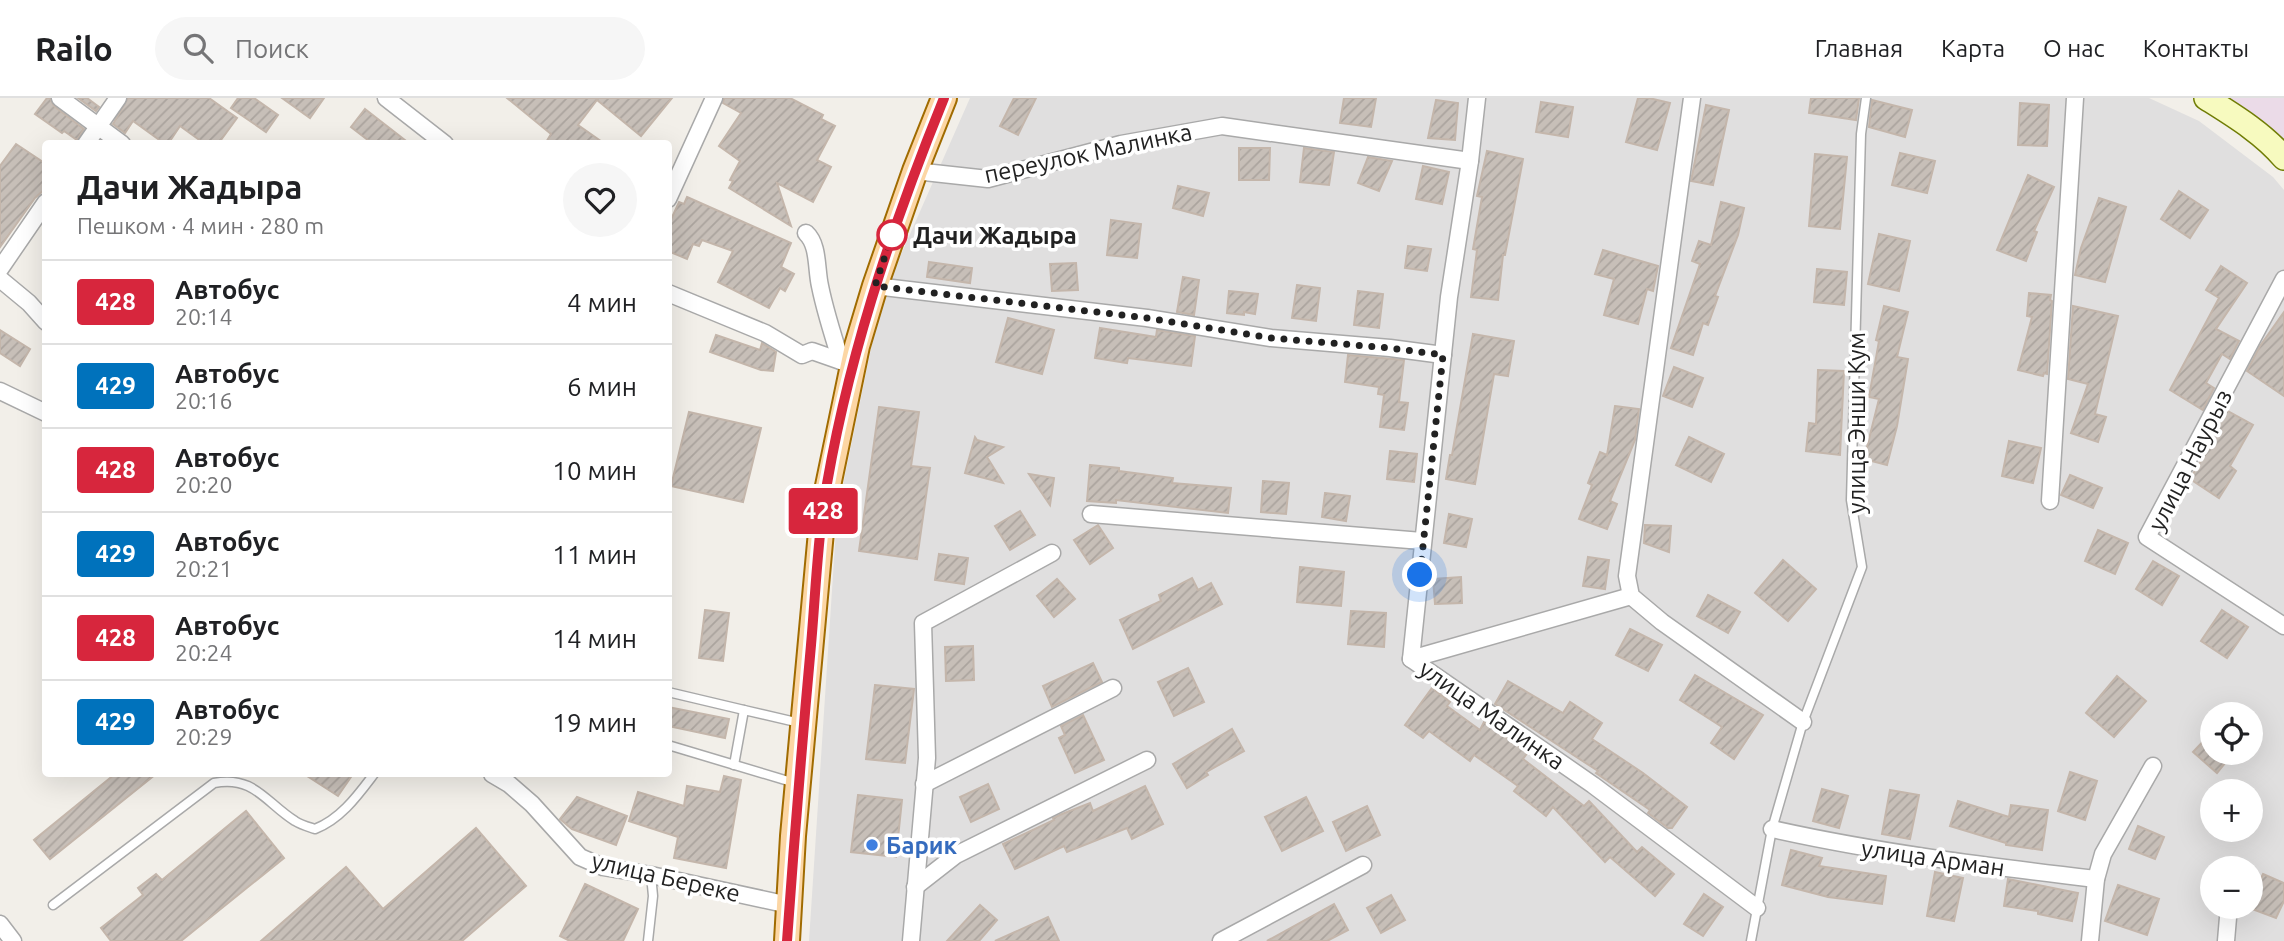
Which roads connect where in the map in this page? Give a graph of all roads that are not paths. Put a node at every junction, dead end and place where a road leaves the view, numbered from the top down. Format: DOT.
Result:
graph roads {
  1 [pos="60,98"];
  2 [pos="118,98"];
  3 [pos="386,98"];
  4 [pos="714,98"];
  5 [pos="944,98"];
  6 [pos="1477,98"];
  7 [pos="1692,98"];
  8 [pos="1866,98"];
  9 [pos="2075,98"];
  10 [pos="2206,98"];
  11 [pos="99,126"];
  12 [pos="89,140"];
  13 [pos="117,140"];
  14 [pos="440,140"];
  15 [pos="2284,158"];
  16 [pos="1470,161"];
  17 [pos="915,171"];
  18 [pos="672,191"];
  19 [pos="42,208"];
  20 [pos="806,233"];
  21 [pos="0,268"];
  22 [pos="2284,278"];
  23 [pos="0,279"];
  24 [pos="875,286"];
  25 [pos="672,295"];
  26 [pos="42,318"];
  27 [pos="1443,355"];
  28 [pos="847,363"];
  29 [pos="0,391"];
  30 [pos="42,411"];
  31 [pos="2050,501"];
  32 [pos="1090,514"];
  33 [pos="1422,541"];
  34 [pos="1052,553"];
  35 [pos="1632,596"];
  36 [pos="2284,626"];
  37 [pos="1410,659"];
  38 [pos="1113,688"];
  39 [pos="672,693"];
  40 [pos="744,710"];
  41 [pos="1803,723"];
  42 [pos="803,724"];
  43 [pos="672,746"];
  44 [pos="1147,760"];
  45 [pos="734,765"];
  46 [pos="2153,766"];
  47 [pos="371,777"];
  48 [pos="497,777"];
  49 [pos="798,783"];
  50 [pos="924,784"];
  51 [pos="1772,829"];
  52 [pos="1363,864"];
  53 [pos="651,875"];
  54 [pos="2096,880"];
  55 [pos="915,887"];
  56 [pos="54,905"];
  57 [pos="789,905"];
  58 [pos="1757,908"];
  59 [pos="2228,919"];
  60 [pos="0,924"];
  61 [pos="13,941"];
  62 [pos="648,941"];
  63 [pos="787,941"];
  64 [pos="911,941"];
  65 [pos="1221,941"];
  66 [pos="1751,941"];
  67 [pos="2090,941"];
  68 [pos="2226,941"];
  1 -- 11 [label="street"];
  2 -- 11 [label="street"];
  3 -- 14 [label="street"];
  4 -- 18 [label="street"];
  5 -- 17 [label="main road"];
  6 -- 16 [label="street, улица Малинка"];
  7 -- 35 [label="street"];
  8 -- 41 [label="lane, улица Энши Кум"];
  9 -- 31 [label="street"];
  10 -- 15 [label="main road"];
  11 -- 12 [label="street"];
  11 -- 13 [label="street"];
  16 -- 17 [label="street, переулок Малинка"];
  16 -- 27 [label="street, улица Малинка"];
  17 -- 24 [label="main road"];
  19 -- 21 [label="street"];
  20 -- 28 [label="street"];
  22 -- 36 [label="street, улица Наурыз"];
  23 -- 26 [label="street"];
  24 -- 27 [label="street"];
  24 -- 28 [label="main road"];
  25 -- 28 [label="street"];
  27 -- 33 [label="street, улица Малинка"];
  28 -- 42 [label="main road"];
  29 -- 30 [label="street"];
  32 -- 33 [label="street"];
  33 -- 37 [label="street, улица Малинка"];
  34 -- 50 [label="street"];
  35 -- 37 [label="street"];
  35 -- 41 [label="street"];
  37 -- 58 [label="street, улица Малинка"];
  38 -- 50 [label="street"];
  39 -- 40 [label="lane"];
  40 -- 42 [label="lane"];
  40 -- 45 [label="lane"];
  41 -- 51 [label="lane, улица Энши Кум"];
  42 -- 49 [label="main road"];
  43 -- 45 [label="lane"];
  44 -- 55 [label="street"];
  45 -- 49 [label="lane"];
  46 -- 54 [label="street"];
  47 -- 56 [label="lane"];
  48 -- 53 [label="street, улица Береке"];
  49 -- 57 [label="main road"];
  50 -- 55 [label="street"];
  51 -- 54 [label="street, улица Арман"];
  51 -- 58 [label="lane, улица Энши Кум"];
  52 -- 65 [label="street"];
  53 -- 57 [label="street, улица Береке"];
  53 -- 62 [label="lane"];
  54 -- 67 [label="street"];
  55 -- 64 [label="street"];
  57 -- 63 [label="main road"];
  58 -- 66 [label="lane, улица Энши Кум"];
  59 -- 68 [label="street"];
  60 -- 61 [label="street"];
}
